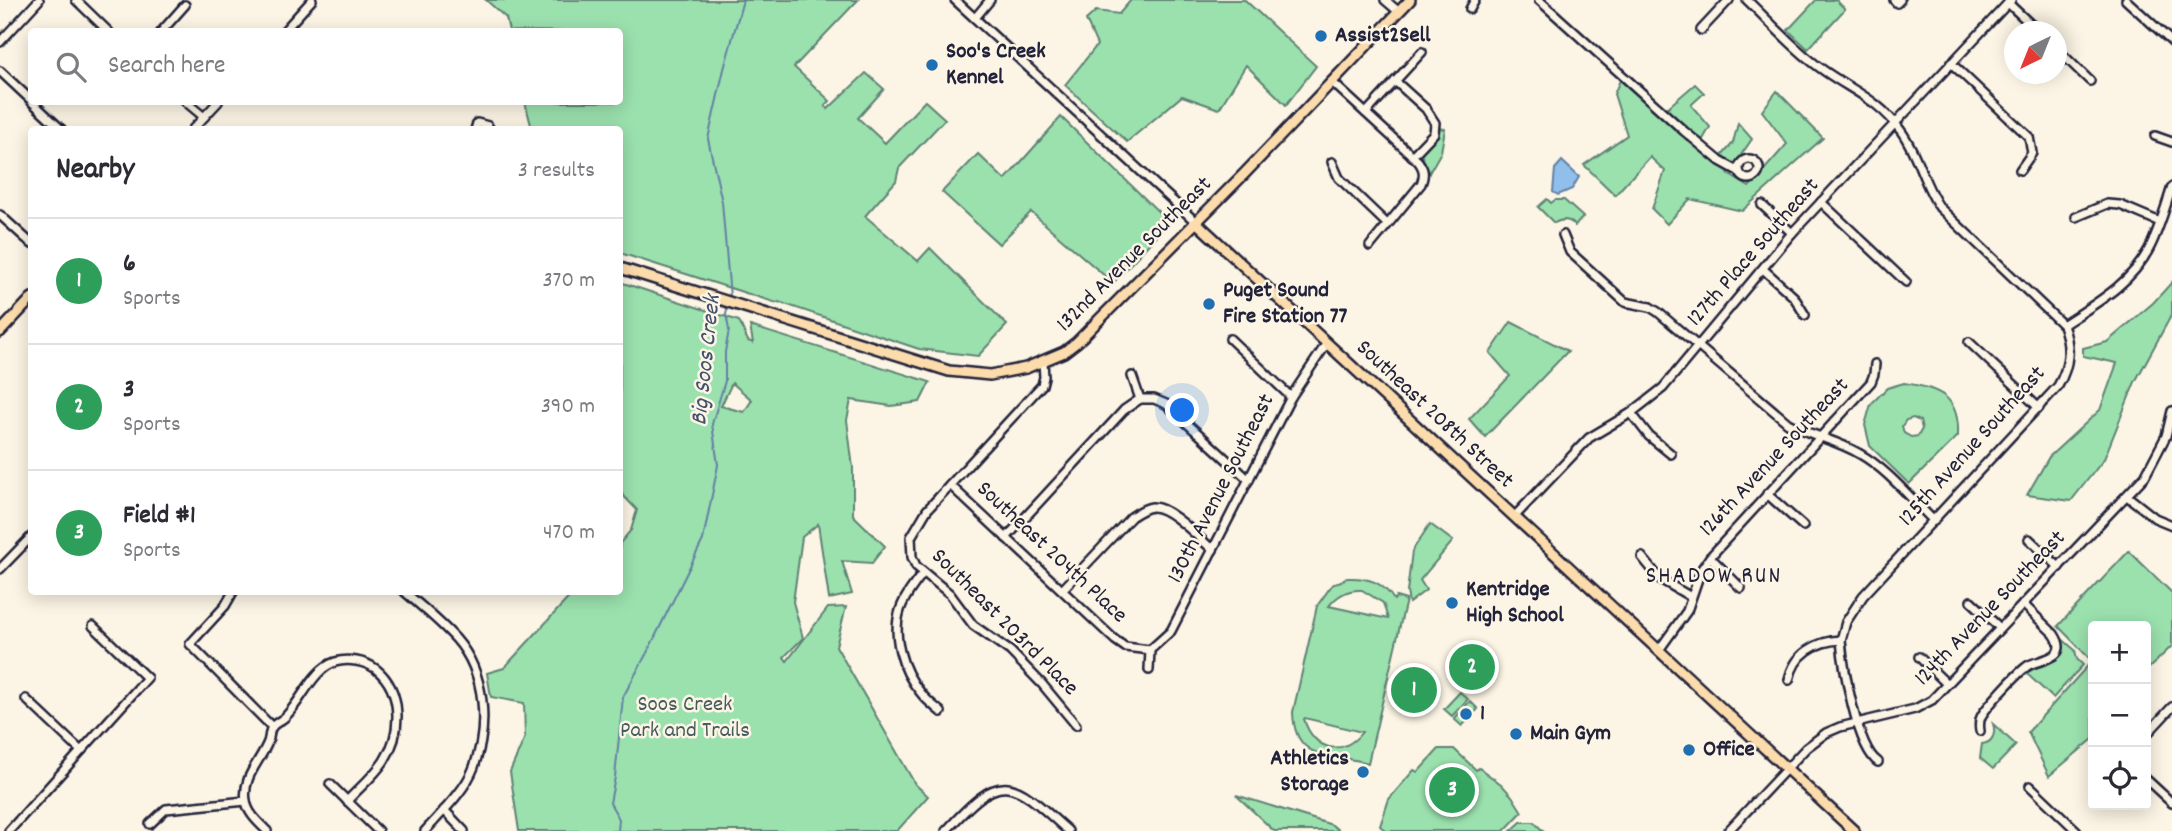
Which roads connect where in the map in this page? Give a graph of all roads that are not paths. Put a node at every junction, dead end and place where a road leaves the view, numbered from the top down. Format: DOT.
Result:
graph roads {
  1 [pos="39,0"];
  2 [pos="76,0"];
  3 [pos="312,0"];
  4 [pos="955,0"];
  5 [pos="990,0"];
  6 [pos="1385,0"];
  7 [pos="1410,0"];
  8 [pos="1475,0"];
  9 [pos="1539,0"];
  10 [pos="1729,0"];
  11 [pos="1746,0"];
  12 [pos="2126,0"];
  13 [pos="2010,1"];
  14 [pos="185,5"];
  15 [pos="1470,9"];
  16 [pos="1399,12"];
  17 [pos="975,18"];
  18 [pos="2029,21"];
  19 [pos="105,28"];
  20 [pos="165,28"];
  21 [pos="287,28"];
  22 [pos="1701,30"];
  23 [pos="2172,42"];
  24 [pos="0,43"];
  25 [pos="1422,52"];
  26 [pos="2067,59"];
  27 [pos="1951,63"];
  28 [pos="0,71"];
  29 [pos="1395,81"];
  30 [pos="2090,81"];
  31 [pos="1332,82"];
  32 [pos="28,97"];
  33 [pos="36,105"];
  34 [pos="190,105"];
  35 [pos="215,105"];
  36 [pos="1366,113"];
  37 [pos="204,117"];
  38 [pos="1895,124"];
  39 [pos="58,126"];
  40 [pos="196,126"];
  41 [pos="2155,136"];
  42 [pos="2172,142"];
  43 [pos="1412,156"];
  44 [pos="1332,162"];
  45 [pos="2020,170"];
  46 [pos="1738,171"];
  47 [pos="2172,187"];
  48 [pos="1821,202"];
  49 [pos="1762,205"];
  50 [pos="0,215"];
  51 [pos="2076,217"];
  52 [pos="2160,222"];
  53 [pos="1196,223"];
  54 [pos="1387,224"];
  55 [pos="1792,233"];
  56 [pos="1563,235"];
  57 [pos="28,240"];
  58 [pos="1370,246"];
  59 [pos="623,269"];
  60 [pos="1763,269"];
  61 [pos="1906,282"];
  62 [pos="28,302"];
  63 [pos="1805,314"];
  64 [pos="2063,325"];
  65 [pos="0,332"];
  66 [pos="1230,339"];
  67 [pos="1969,342"];
  68 [pos="1327,343"];
  69 [pos="1698,348"];
  70 [pos="1043,362"];
  71 [pos="1875,365"];
  72 [pos="1132,376"];
  73 [pos="1291,397"];
  74 [pos="1140,400"];
  75 [pos="2039,408"];
  76 [pos="2172,411"];
  77 [pos="1631,413"];
  78 [pos="2169,437"];
  79 [pos="1820,438"];
  80 [pos="1671,454"];
  81 [pos="1249,480"];
  82 [pos="950,485"];
  83 [pos="1767,494"];
  84 [pos="2127,496"];
  85 [pos="1515,516"];
  86 [pos="1934,521"];
  87 [pos="2172,525"];
  88 [pos="1803,526"];
  89 [pos="1006,538"];
  90 [pos="2029,539"];
  91 [pos="28,540"];
  92 [pos="1213,550"];
  93 [pos="1642,557"];
  94 [pos="1710,557"];
  95 [pos="2059,567"];
  96 [pos="1,568"];
  97 [pos="923,573"];
  98 [pos="1741,588"];
  99 [pos="1063,589"];
  100 [pos="231,595"];
  101 [pos="408,595"];
  102 [pos="1692,597"];
  103 [pos="1970,601"];
  104 [pos="2023,604"];
  105 [pos="93,626"];
  106 [pos="2000,628"];
  107 [pos="1841,639"];
  108 [pos="1150,650"];
  109 [pos="1660,650"];
  110 [pos="1919,657"];
  111 [pos="1149,670"];
  112 [pos="1789,680"];
  113 [pos="1947,684"];
  114 [pos="26,699"];
  115 [pos="2172,707"];
  116 [pos="941,712"];
  117 [pos="1857,723"];
  118 [pos="1076,725"];
  119 [pos="272,727"];
  120 [pos="2151,730"];
  121 [pos="1980,731"];
  122 [pos="81,751"];
  123 [pos="1878,762"];
  124 [pos="1787,768"];
  125 [pos="330,784"];
  126 [pos="2151,784"];
  127 [pos="2030,786"];
  128 [pos="246,801"];
  129 [pos="347,801"];
  130 [pos="2172,803"];
  131 [pos="444,810"];
  132 [pos="150,824"];
  133 [pos="9,831"];
  134 [pos="267,831"];
  135 [pos="378,831"];
  136 [pos="425,831"];
  137 [pos="464,831"];
  138 [pos="946,831"];
  139 [pos="1068,831"];
  140 [pos="1728,831"];
  141 [pos="1854,831"];
  142 [pos="2077,831"];
  1 -- 24 [label="street"];
  2 -- 19 [label="street"];
  3 -- 21 [label="street"];
  4 -- 17 [label="street, Southeast 208th Street"];
  5 -- 17 [label="street"];
  6 -- 16 [label="street"];
  7 -- 16 [label="main road, 132nd Avenue Southeast"];
  8 -- 15 [label="street"];
  9 -- 46 [label="street"];
  10 -- 22 [label="street"];
  11 -- 38 [label="street"];
  12 -- 23 [label="street"];
  13 -- 18 [label="street"];
  13 -- 27 [label="street, 127th Place Southeast"];
  14 -- 20 [label="street"];
  16 -- 31 [label="main road, 132nd Avenue Southeast"];
  17 -- 53 [label="street, Southeast 208th Street"];
  25 -- 29 [label="street"];
  26 -- 30 [label="street"];
  27 -- 38 [label="street, 127th Place Southeast"];
  27 -- 45 [label="street"];
  28 -- 32 [label="street"];
  29 -- 36 [label="street"];
  29 -- 43 [label="street"];
  31 -- 36 [label="street"];
  31 -- 53 [label="main road, 132nd Avenue Southeast"];
  33 -- 39 [label="street"];
  34 -- 37 [label="street"];
  35 -- 37 [label="street"];
  36 -- 43 [label="street"];
  37 -- 40 [label="street"];
  38 -- 48 [label="street, 127th Place Southeast"];
  38 -- 64 [label="street"];
  41 -- 42 [label="street"];
  43 -- 54 [label="street"];
  44 -- 54 [label="street"];
  47 -- 52 [label="street"];
  48 -- 55 [label="street, 127th Place Southeast"];
  48 -- 61 [label="street"];
  49 -- 55 [label="street"];
  50 -- 57 [label="street"];
  51 -- 52 [label="street"];
  52 -- 64 [label="street"];
  53 -- 68 [label="main road, Southeast 208th Street"];
  53 -- 70 [label="main road, 132nd Avenue Southeast"];
  54 -- 58 [label="street"];
  55 -- 60 [label="street, 127th Place Southeast"];
  56 -- 69 [label="street"];
  59 -- 70 [label="main road, 132nd Avenue Southeast"];
  60 -- 63 [label="street"];
  60 -- 69 [label="street, 127th Place Southeast"];
  62 -- 65 [label="main road"];
  64 -- 75 [label="street, 125th Avenue Southeast"];
  66 -- 73 [label="street"];
  67 -- 75 [label="street"];
  68 -- 73 [label="street, 130th Avenue Southeast"];
  68 -- 85 [label="main road, Southeast 208th Street"];
  69 -- 77 [label="street, 127th Place Southeast"];
  69 -- 79 [label="street"];
  70 -- 82 [label="street"];
  71 -- 79 [label="street, 126th Avenue Southeast"];
  72 -- 74 [label="street"];
  73 -- 81 [label="street, 130th Avenue Southeast"];
  74 -- 81 [label="street"];
  74 -- 89 [label="street"];
  75 -- 86 [label="street, 125th Avenue Southeast"];
  76 -- 78 [label="street, 124th Avenue Southeast"];
  77 -- 80 [label="street"];
  77 -- 85 [label="street, 127th Place Southeast"];
  78 -- 84 [label="street, 124th Avenue Southeast"];
  79 -- 83 [label="street, 126th Avenue Southeast"];
  79 -- 86 [label="street"];
  81 -- 92 [label="street, 130th Avenue Southeast"];
  82 -- 89 [label="street, Southeast 204th Place"];
  82 -- 97 [label="street, Southeast 203rd Place"];
  83 -- 88 [label="street"];
  83 -- 94 [label="street, 126th Avenue Southeast"];
  84 -- 87 [label="street"];
  84 -- 95 [label="street, 124th Avenue Southeast"];
  85 -- 109 [label="main road, Southeast 208th Street"];
  86 -- 107 [label="street, 125th Avenue Southeast"];
  89 -- 99 [label="street, Southeast 204th Place"];
  90 -- 95 [label="street"];
  91 -- 96 [label="street"];
  92 -- 99 [label="street"];
  92 -- 108 [label="street, 130th Avenue Southeast"];
  93 -- 102 [label="street"];
  94 -- 98 [label="street"];
  94 -- 102 [label="street, 126th Avenue Southeast"];
  95 -- 104 [label="street, 124th Avenue Southeast"];
  97 -- 116 [label="street"];
  97 -- 118 [label="street, Southeast 203rd Place"];
  99 -- 108 [label="street, Southeast 204th Place"];
  100 -- 119 [label="street"];
  101 -- 131 [label="street"];
  102 -- 109 [label="street, 126th Avenue Southeast"];
  103 -- 106 [label="street"];
  104 -- 106 [label="street, 124th Avenue Southeast"];
  104 -- 121 [label="street"];
  105 -- 122 [label="street"];
  106 -- 113 [label="street, 124th Avenue Southeast"];
  107 -- 112 [label="street"];
  107 -- 117 [label="street"];
  108 -- 111 [label="street"];
  109 -- 124 [label="main road, Southeast 208th Street"];
  110 -- 113 [label="street"];
  113 -- 117 [label="street, 124th Avenue Southeast"];
  114 -- 122 [label="street"];
  115 -- 120 [label="street"];
  117 -- 123 [label="street"];
  117 -- 124 [label="street, 124th Avenue Southeast"];
  119 -- 128 [label="street"];
  119 -- 129 [label="street"];
  122 -- 133 [label="street"];
  124 -- 140 [label="street, 124th Avenue Southeast"];
  124 -- 141 [label="main road, Southeast 208th Street"];
  125 -- 129 [label="street"];
  126 -- 130 [label="street"];
  127 -- 142 [label="street"];
  128 -- 132 [label="street"];
  128 -- 134 [label="street"];
  129 -- 135 [label="street"];
  131 -- 136 [label="street"];
  131 -- 137 [label="street"];
  138 -- 139 [label="street"];
}
